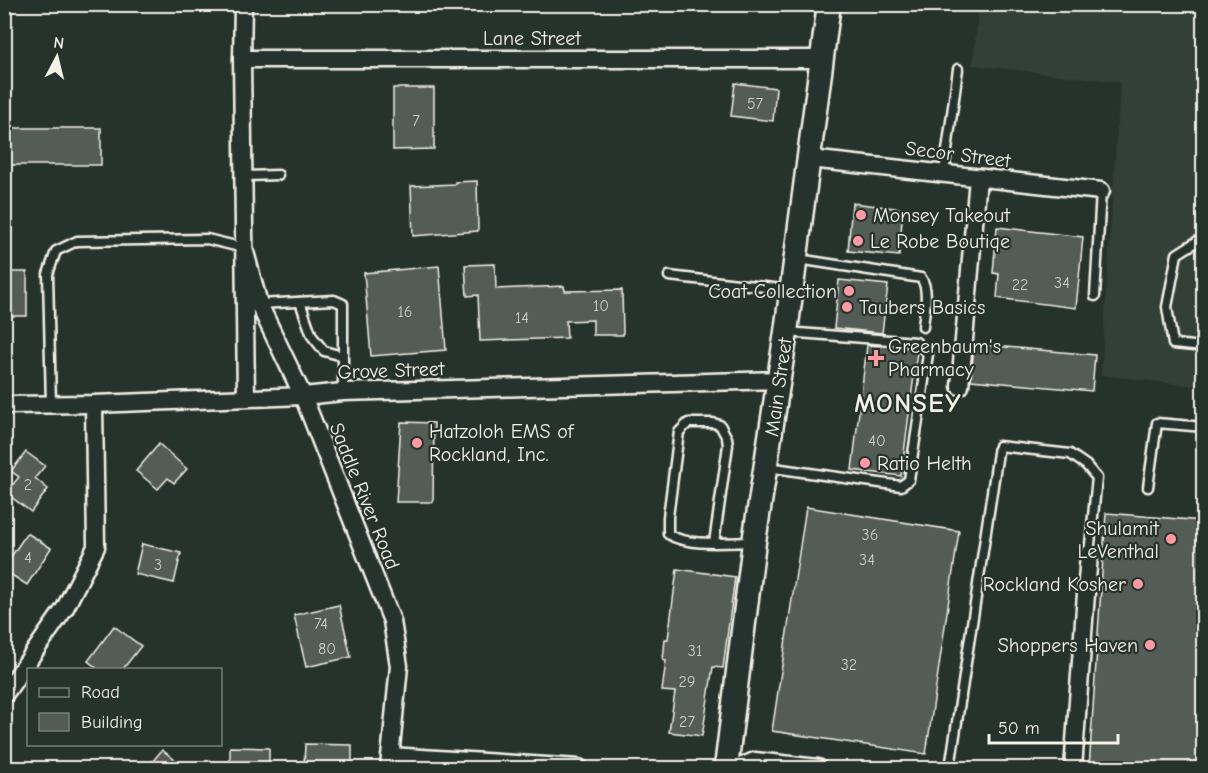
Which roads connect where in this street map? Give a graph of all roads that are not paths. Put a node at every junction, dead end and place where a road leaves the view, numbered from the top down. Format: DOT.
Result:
graph roads {
  1 [pos="243,4"];
  2 [pos="829,4"];
  3 [pos="242,59"];
  4 [pos="821,59"];
  5 [pos="958,69"];
  6 [pos="810,159"];
  7 [pos="944,172"];
  8 [pos="278,175"];
  9 [pos="243,176"];
  10 [pos="978,178"];
  11 [pos="1101,190"];
  12 [pos="1203,237"];
  13 [pos="244,248"];
  14 [pos="795,258"];
  15 [pos="669,276"];
  16 [pos="791,290"];
  17 [pos="1095,296"];
  18 [pos="300,302"];
  19 [pos="260,304"];
  20 [pos="923,327"];
  21 [pos="786,332"];
  22 [pos="1203,347"];
  23 [pos="342,356"];
  24 [pos="780,380"];
  25 [pos="960,386"];
  26 [pos="343,392"];
  27 [pos="303,396"];
  28 [pos="246,397"];
  29 [pos="94,404"];
  30 [pos="4,405"];
  31 [pos="51,405"];
  32 [pos="1203,427"];
  33 [pos="766,467"];
  34 [pos="1148,487"];
  35 [pos="754,542"];
  36 [pos="714,543"];
  37 [pos="1089,554"];
  38 [pos="4,695"];
  39 [pos="390,762"];
  40 [pos="579,768"];
  41 [pos="726,768"];
  42 [pos="738,768"];
  43 [pos="818,768"];
  44 [pos="950,768"];
  45 [pos="1073,768"];
  1 -- 3 [label="street, Saddle River Road"];
  2 -- 4 [label="main road, Main Street"];
  3 -- 4 [label="street, Lane Street"];
  3 -- 9 [label="street, Saddle River Road"];
  4 -- 6 [label="main road, Main Street"];
  5 -- 7 [label="lane"];
  6 -- 7 [label="street, Secor Street"];
  6 -- 14 [label="main road, Main Street"];
  7 -- 10 [label="street, Secor Street"];
  8 -- 9 [label="lane"];
  9 -- 13 [label="street, Saddle River Road"];
  10 -- 11 [label="street, Secor Street"];
  10 -- 25 [label="street"];
  11 -- 17 [label="lane"];
  12 -- 22 [label="lane"];
  13 -- 19 [label="street, Saddle River Road"];
  13 -- 28 [label="street, Saddle River Road"];
  13 -- 31 [label="lane"];
  14 -- 16 [label="main road, Main Street"];
  14 -- 20 [label="lane"];
  15 -- 16 [label="lane"];
  16 -- 21 [label="main road, Main Street"];
  18 -- 19 [label="lane"];
  18 -- 23 [label="lane"];
  18 -- 23 [label="lane"];
  19 -- 27 [label="street, Saddle River Road"];
  21 -- 24 [label="main road, Main Street"];
  21 -- 33 [label="lane"];
  23 -- 26 [label="lane"];
  24 -- 26 [label="street, Grove Street"];
  24 -- 33 [label="main road, Main Street"];
  26 -- 27 [label="street, Grove Street"];
  27 -- 28 [label="street, Grove Street"];
  27 -- 39 [label="street, Saddle River Road"];
  28 -- 29 [label="street, Grove Street"];
  29 -- 31 [label="street, Grove Street"];
  29 -- 38 [label="street"];
  30 -- 31 [label="street, Grove Street"];
  32 -- 34 [label="lane"];
  33 -- 35 [label="main road, Main Street"];
  35 -- 36 [label="lane"];
  35 -- 41 [label="main road, Main Street"];
  36 -- 36 [label="lane"];
  37 -- 44 [label="lane"];
  37 -- 45 [label="street"];
  39 -- 40 [label="street"];
  42 -- 43 [label="street"];
}
